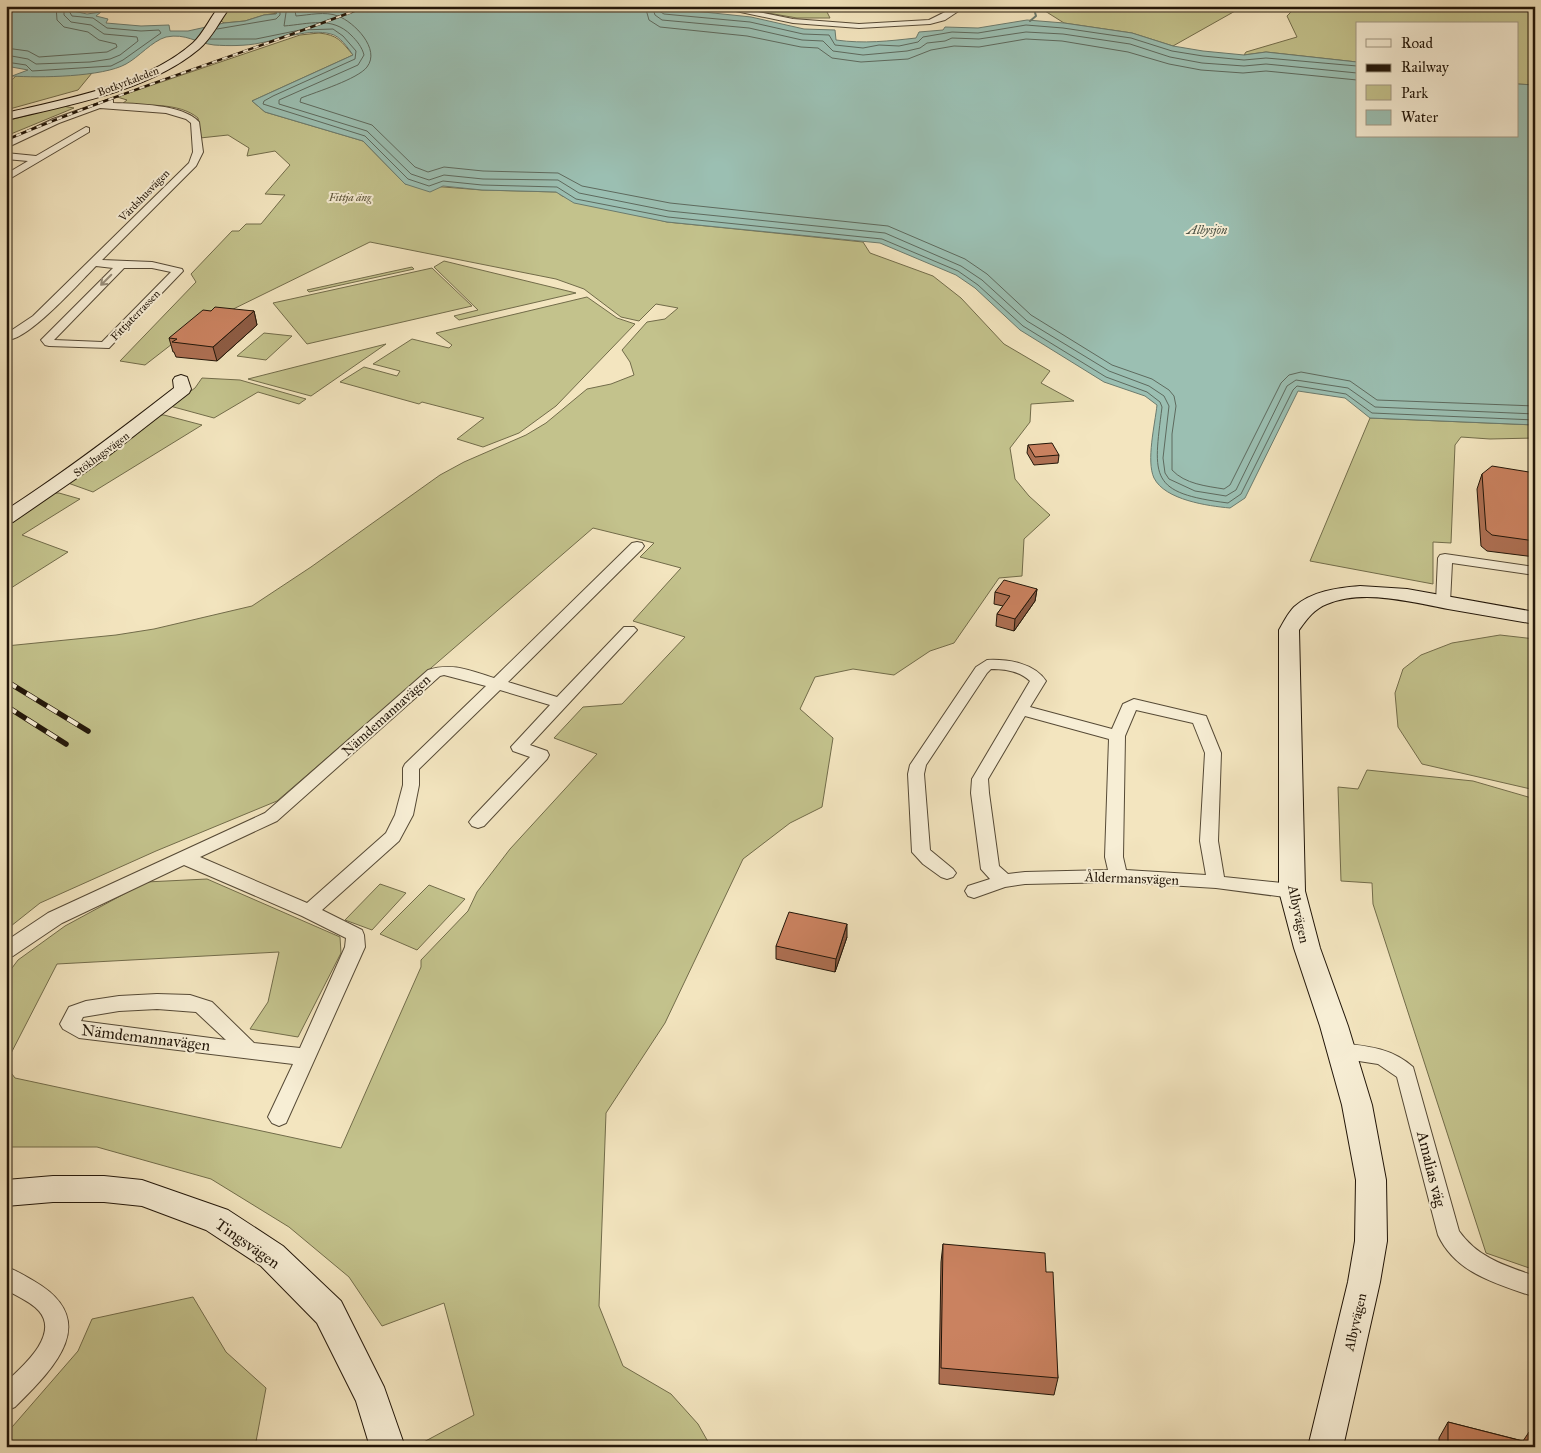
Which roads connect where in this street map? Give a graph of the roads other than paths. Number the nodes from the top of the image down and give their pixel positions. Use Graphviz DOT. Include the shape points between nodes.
graph roads {
  1 [pos="216,6"];
  2 [pos="226,6"];
  3 [pos="715,6"];
  4 [pos="963,6"];
  5 [pos="209,23"];
  6 [pos="191,46"];
  7 [pos="113,101"];
  8 [pos="101,106"];
  9 [pos="6,113"];
  10 [pos="6,117"];
  11 [pos="86,130"];
  12 [pos="6,145"];
  13 [pos="6,156"];
  14 [pos="37,159"];
  15 [pos="6,178"];
  16 [pos="94,263"];
  17 [pos="121,265"];
  18 [pos="9,337"];
  19 [pos="181,380"];
  20 [pos="6,518"];
  21 [pos="637,546"];
  22 [pos="1535,572"];
  23 [pos="1443,602"];
  24 [pos="1535,618"];
  25 [pos="629,630"];
  26 [pos="496,684"];
  27 [pos="561,703"];
  28 [pos="1022,710"];
  29 [pos="1117,736"];
  30 [pos="478,822"];
  31 [pos="185,858"];
  32 [pos="947,873"];
  33 [pos="1118,876"];
  34 [pos="1004,881"];
  35 [pos="133,882"];
  36 [pos="1216,882"];
  37 [pos="1292,890"];
  38 [pos="974,891"];
  39 [pos="309,911"];
  40 [pos="6,942"];
  41 [pos="6,951"];
  42 [pos="248,1050"];
  43 [pos="1340,1051"];
  44 [pos="305,1057"];
  45 [pos="278,1117"];
  46 [pos="6,1193"];
  47 [pos="6,1278"];
  48 [pos="1535,1286"];
  49 [pos="6,1399"];
  50 [pos="388,1447"];
  51 [pos="1325,1447"];
  1 -- 5 [label="street, Botkyrkaleden"];
  2 -- 5 [label="street, Botkyrkaleden"];
  3 -- 4 [label="street" via="792,21 859,26 930,22"];
  5 -- 6 [label="street, Botkyrkaleden"];
  6 -- 9 [label="street, Botkyrkaleden" via="121,81"];
  6 -- 10 [label="street, Botkyrkaleden" via="162,68 114,88"];
  7 -- 8 [label="street, Värdshusvägen"];
  8 -- 12 [label="street, Värdshusvägen" via="56,121"];
  8 -- 16 [label="street, Värdshusvägen" via="185,113 195,122 198,152 192,164"];
  11 -- 14 [label="street"];
  13 -- 14 [label="street"];
  14 -- 15 [label="street"];
  16 -- 17 [label="street, Fittjaterrassen"];
  16 -- 18 [label="street, Värdshusvägen" via="37,318"];
  17 -- 17 [label="street, Fittjaterrassen, one-way" via="47,340 49,343 105,346 178,271 152,265"];
  19 -- 20 [label="street, Stökhagsvägen" via="184,389 126,435"];
  21 -- 26 [label="street"];
  22 -- 23 [label="street" via="1445,558"];
  23 -- 24 [label="street, Albyvägen"];
  23 -- 37 [label="street, Albyvägen" via="1387,593 1331,595 1305,607 1292,621 1288,630 1288,688"];
  25 -- 27 [label="street"];
  26 -- 27 [label="street, Nämdemannavägen"];
  26 -- 31 [label="street, Nämdemannavägen" via="454,670 434,673 271,818"];
  26 -- 39 [label="street" via="411,768 411,785 404,815 393,837"];
  27 -- 30 [label="street" via="519,747 541,755"];
  28 -- 29 [label="street"];
  28 -- 32 [label="street" via="1037,678 1002,664 987,665 954,708 918,765 921,852"];
  28 -- 34 [label="street" via="980,779 990,869"];
  29 -- 33 [label="street" via="1114,857"];
  29 -- 36 [label="street" via="1129,708 1134,704 1200,720 1213,753 1209,841"];
  31 -- 35 [label="street, Nämdemannavägen"];
  31 -- 39 [label="street"];
  33 -- 34 [label="street, Åldermansvägen"];
  33 -- 36 [label="street, Åldermansvägen"];
  34 -- 38 [label="street, Åldermansvägen"];
  35 -- 40 [label="street, Nämdemannavägen" via="48,915"];
  35 -- 41 [label="street, Nämdemannavägen" via="55,918"];
  36 -- 37 [label="street, Åldermansvägen"];
  37 -- 43 [label="street, Albyvägen"];
  39 -- 44 [label="street" via="354,935 355,946"];
  42 -- 42 [label="street, Nämdemannavägen" via="79,1030 70,1024 76,1012 94,1006 152,1001 203,1005"];
  42 -- 44 [label="street, Nämdemannavägen"];
  43 -- 48 [label="street, Amalias väg" via="1385,1056 1406,1073 1449,1234 1457,1249 1478,1265"];
  43 -- 51 [label="street, Albyvägen" via="1357,1105 1366,1150 1371,1241"];
  44 -- 45 [label="street"];
  46 -- 50 [label="street, Tingsvägen" via="104,1188 142,1193 217,1220 272,1256 328,1312 372,1399"];
  47 -- 49 [label="street" via="48,1304 56,1318 57,1334 52,1349"];
}
